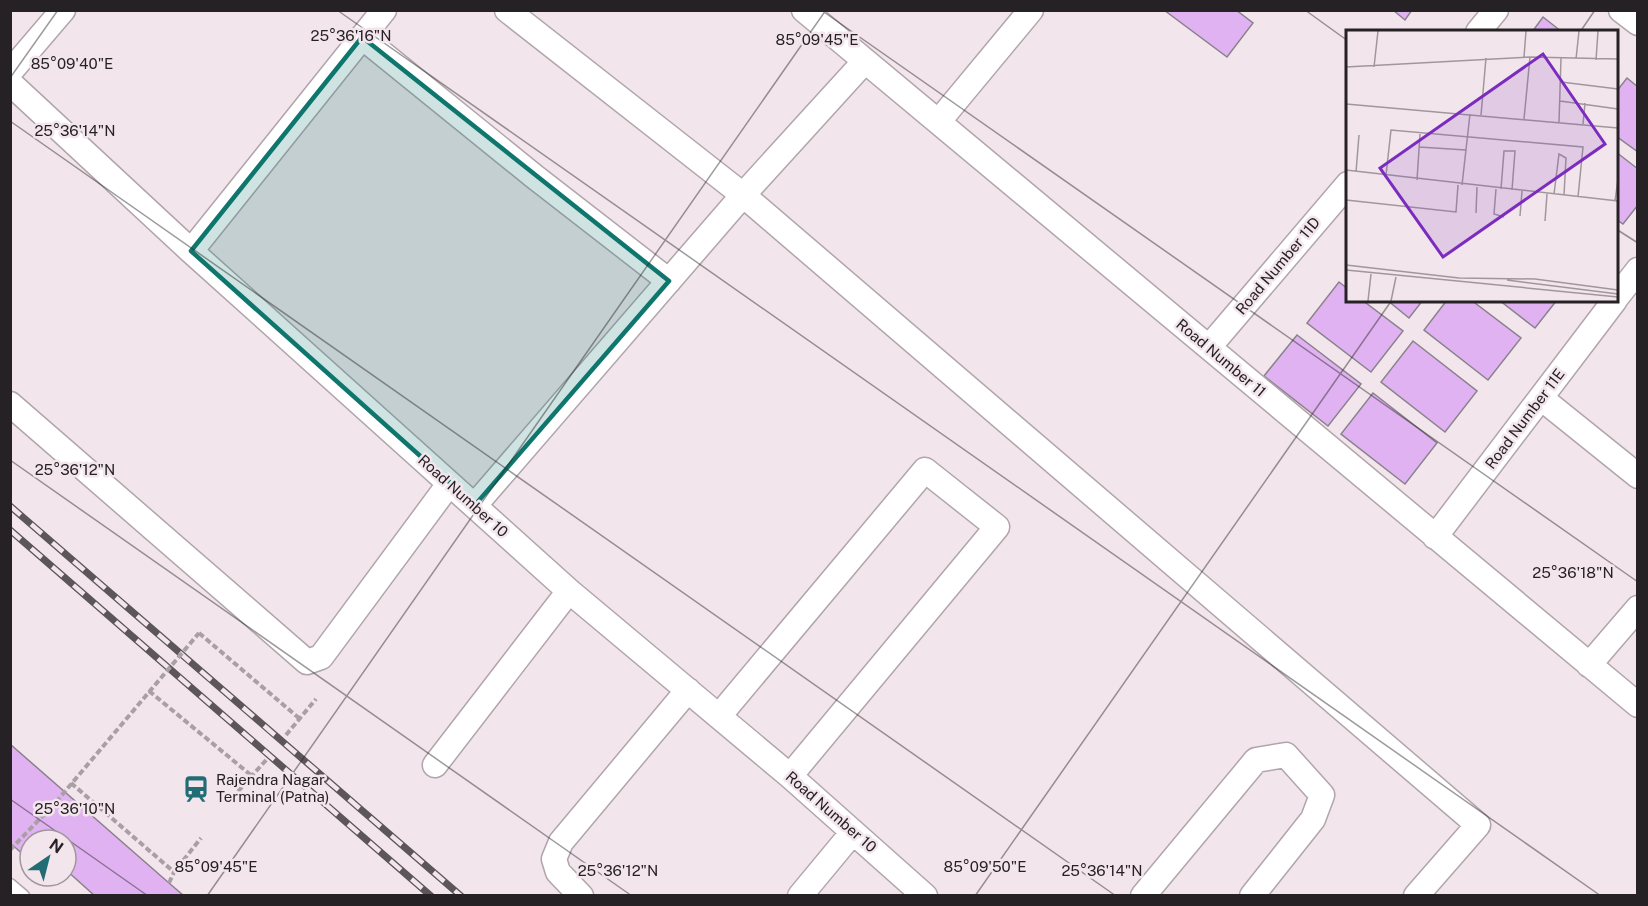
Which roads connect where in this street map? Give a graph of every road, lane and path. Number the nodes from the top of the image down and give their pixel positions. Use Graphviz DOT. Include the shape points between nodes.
graph roads {
  1 [pos="63,10"];
  2 [pos="384,10"];
  3 [pos="507,10"];
  4 [pos="804,10"];
  5 [pos="1030,10"];
  6 [pos="1496,10"];
  7 [pos="1621,10"];
  8 [pos="1638,23"];
  9 [pos="1480,30"];
  10 [pos="362,37"];
  11 [pos="865,61"];
  12 [pos="10,72"];
  13 [pos="10,83"];
  14 [pos="939,122"];
  15 [pos="1346,186"];
  16 [pos="743,195"];
  17 [pos="191,251"];
  18 [pos="1637,274"];
  19 [pos="669,281"];
  20 [pos="1618,297"];
  21 [pos="1614,302"];
  22 [pos="1209,347"];
  23 [pos="1541,398"];
  24 [pos="10,404"];
  25 [pos="1638,476"];
  26 [pos="449,484"];
  27 [pos="475,505"];
  28 [pos="1435,537"];
  29 [pos="569,591"];
  30 [pos="1638,608"];
  31 [pos="1589,665"];
  32 [pos="688,690"];
  33 [pos="149,691"];
  34 [pos="316,699"];
  35 [pos="1638,705"];
  36 [pos="719,716"];
  37 [pos="300,719"];
  38 [pos="286,735"];
  39 [pos="267,759"];
  40 [pos="435,765"];
  41 [pos="252,776"];
  42 [pos="790,776"];
  43 [pos="71,783"];
  44 [pos="232,798"];
  45 [pos="853,832"];
  46 [pos="201,838"];
  47 [pos="10,850"];
  48 [pos="174,872"];
  49 [pos="169,883"];
  50 [pos="10,885"];
  51 [pos="23,896"];
  52 [pos="581,896"];
  53 [pos="800,896"];
  54 [pos="925,896"];
  55 [pos="1143,896"];
  56 [pos="1252,896"];
  57 [pos="1416,896"];
  1 -- 12 [label="street"];
  2 -- 10 [label="street"];
  3 -- 16 [label="street"];
  4 -- 11 [label="street, Road Number 11"];
  5 -- 14 [label="street"];
  6 -- 9 [label="street"];
  7 -- 8 [label="street"];
  10 -- 17 [label="street"];
  10 -- 19 [label="street"];
  11 -- 14 [label="street, Road Number 11"];
  11 -- 16 [label="street"];
  13 -- 17 [label="street, Road Number 10"];
  14 -- 22 [label="street, Road Number 11"];
  15 -- 22 [label="street, Road Number 11D"];
  16 -- 19 [label="street"];
  16 -- 57 [label="street" via="1478,825"];
  17 -- 26 [label="street, Road Number 10"];
  18 -- 20 [label="street, Road Number 11E"];
  19 -- 27 [label="street"];
  21 -- 23 [label="street, Road Number 11E"];
  22 -- 28 [label="street, Road Number 11"];
  23 -- 25 [label="street"];
  23 -- 28 [label="street, Road Number 11E"];
  24 -- 26 [label="street" via="307,662 321,657"];
  26 -- 27 [label="street, Road Number 10"];
  27 -- 29 [label="street, Road Number 10"];
  28 -- 31 [label="street, Road Number 11"];
  29 -- 32 [label="street, Road Number 10"];
  29 -- 40 [label="street"];
  30 -- 31 [label="street"];
  31 -- 35 [label="street, Road Number 11"];
  32 -- 36 [label="street, Road Number 10"];
  32 -- 52 [label="street" via="561,842 554,859 558,872"];
  33 -- 37 [label="path, bridge" via="199,633"];
  33 -- 41 [label="path"];
  33 -- 43 [label="path, bridge"];
  34 -- 37 [label="path"];
  36 -- 42 [label="street, Road Number 10"];
  36 -- 42 [label="street" via="925,470 997,527"];
  37 -- 38 [label="path"];
  39 -- 41 [label="path"];
  41 -- 44 [label="path"];
  42 -- 45 [label="street, Road Number 10"];
  43 -- 47 [label="path, bridge"];
  43 -- 48 [label="path"];
  45 -- 53 [label="street"];
  45 -- 54 [label="street, Road Number 10"];
  46 -- 48 [label="path"];
  48 -- 49 [label="path"];
  50 -- 51 [label="lane"];
  55 -- 56 [label="street" via="1256,760 1286,755 1322,795 1313,819"];
}
